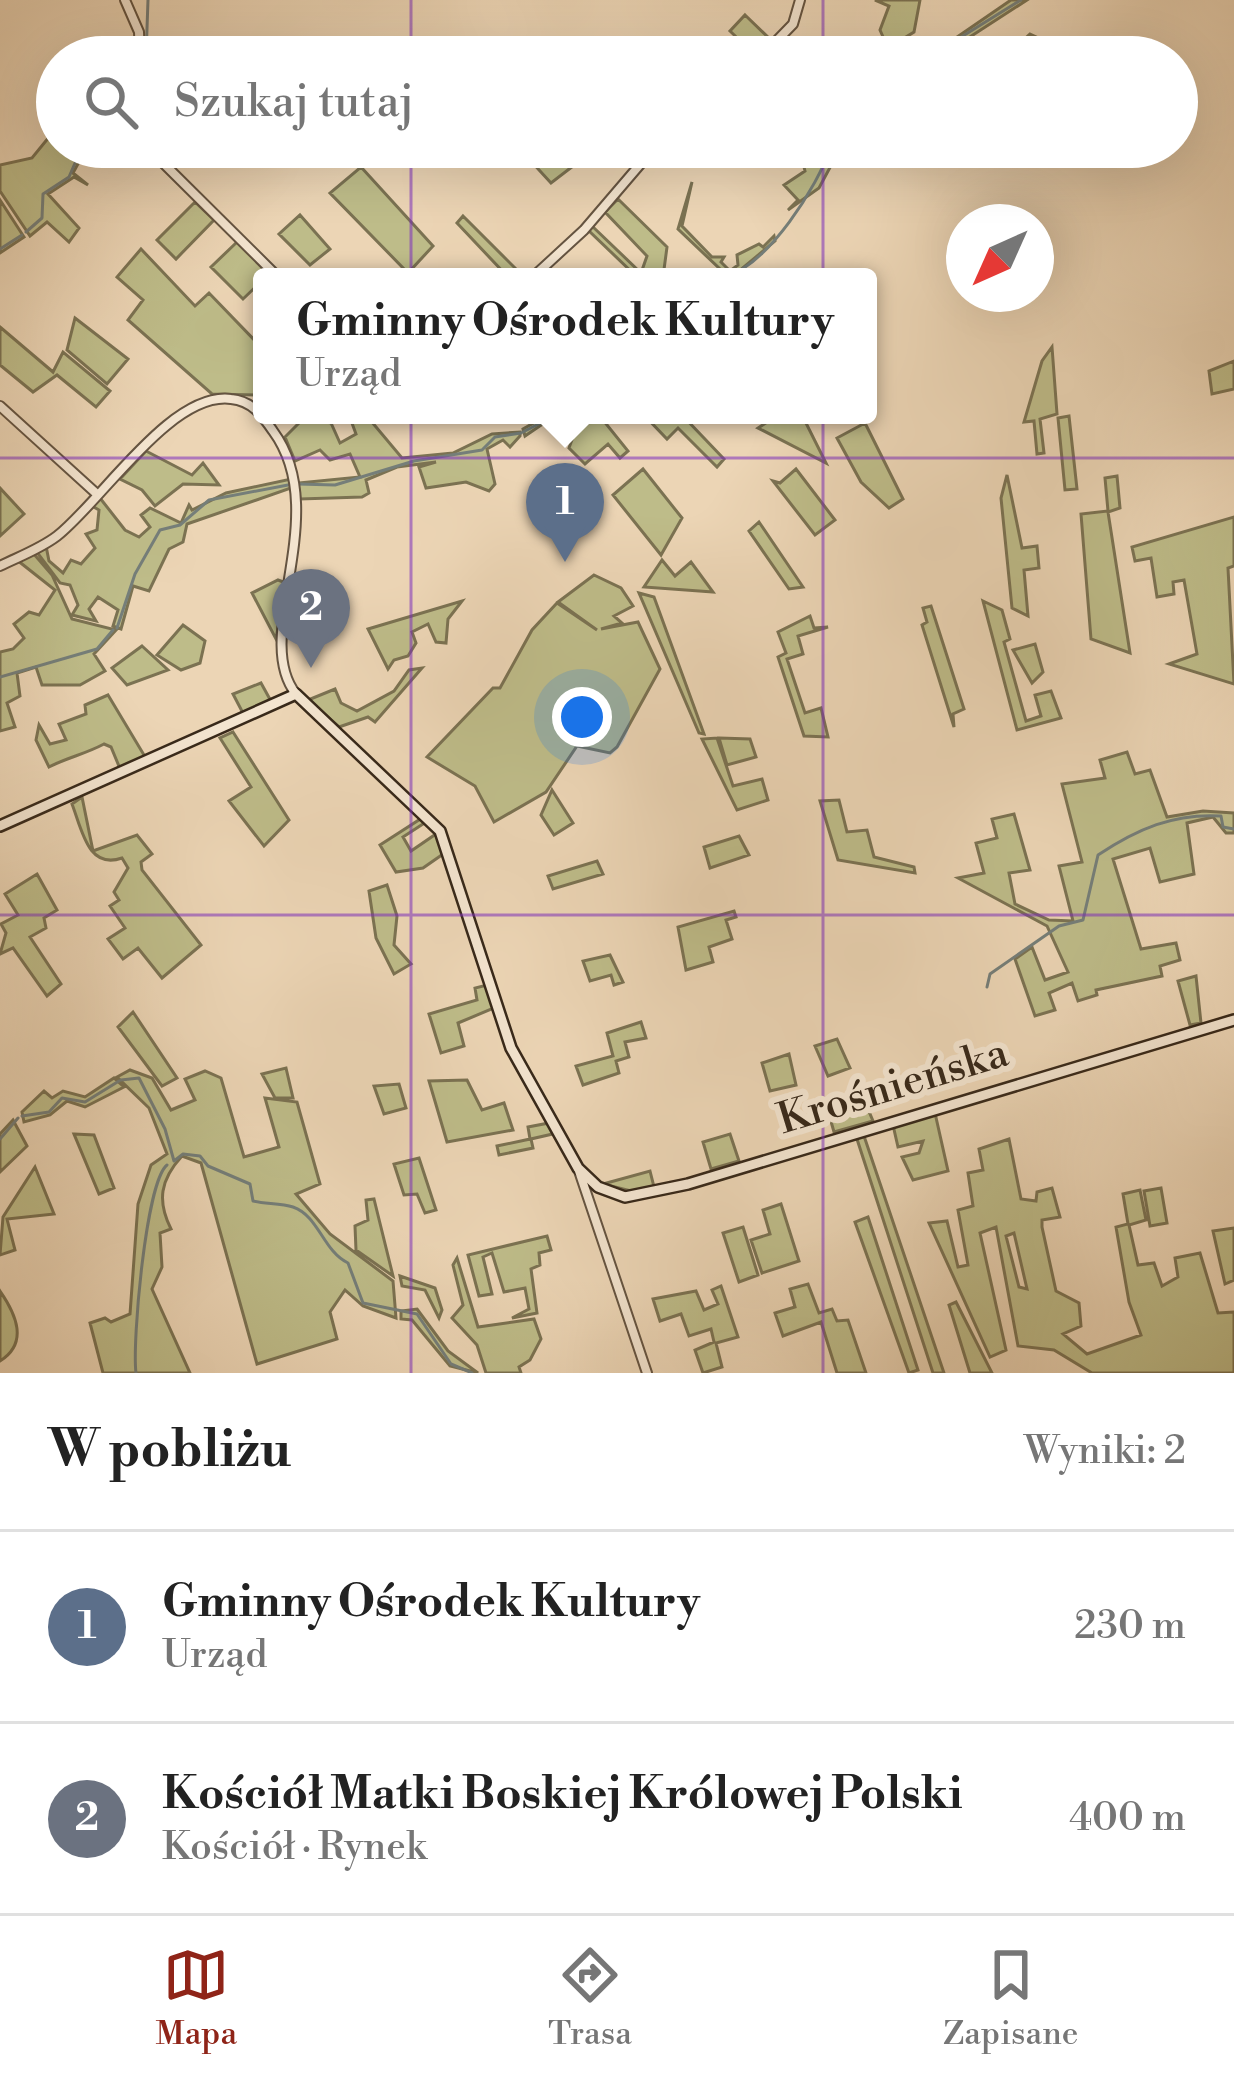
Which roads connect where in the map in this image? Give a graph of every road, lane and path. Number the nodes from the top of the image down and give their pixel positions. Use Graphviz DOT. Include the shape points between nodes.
graph roads {
  1 [pos="124,0"];
  2 [pos="800,0"];
  3 [pos="139,36"];
  4 [pos="783,36"];
  5 [pos="168,168"];
  6 [pos="638,168"];
  7 [pos="269,268"];
  8 [pos="543,268"];
  9 [pos="253,404"];
  10 [pos="0,406"];
  11 [pos="271,424"];
  12 [pos="98,495"];
  13 [pos="0,566"];
  14 [pos="296,694"];
  15 [pos="0,826"];
  16 [pos="1234,1021"];
  17 [pos="578,1168"];
  18 [pos="647,1373"];
  1 -- 3 [label="street"];
  2 -- 4 [label="street"];
  5 -- 7 [label="street"];
  6 -- 8 [label="street"];
  9 -- 12 [label="street" via="224,398 191,409"];
  10 -- 12 [label="street"];
  11 -- 14 [label="street" via="294,485 298,541 281,651"];
  12 -- 13 [label="street" via="56,537"];
  14 -- 15 [label="main road"];
  14 -- 17 [label="main road" via="440,830 512,1048"];
  16 -- 17 [label="main road, Krośnieńska" via="646,1196 609,1192"];
  17 -- 18 [label="street"];
}
